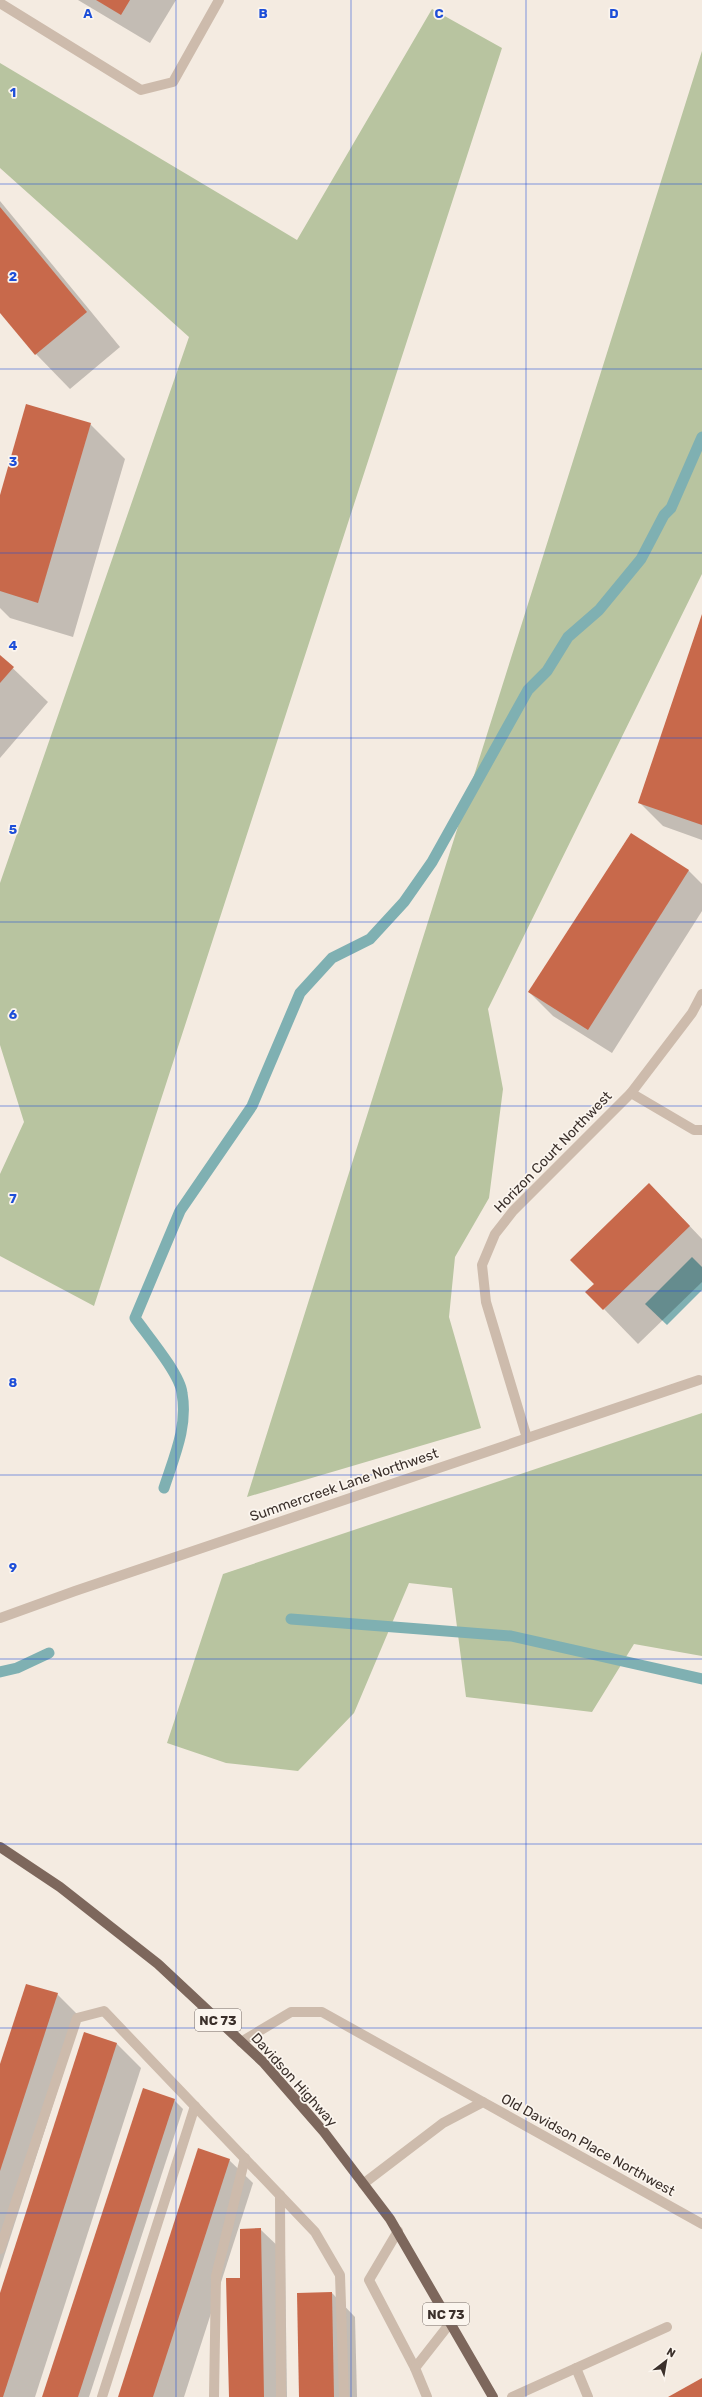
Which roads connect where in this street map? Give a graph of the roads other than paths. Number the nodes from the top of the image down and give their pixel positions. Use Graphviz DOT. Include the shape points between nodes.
graph roads {
  1 [pos="219,0"];
  2 [pos="0,3"];
  3 [pos="702,994"];
  4 [pos="631,1093"];
  5 [pos="702,1130"];
  6 [pos="699,1380"];
  7 [pos="527,1438"];
  8 [pos="0,1618"];
  9 [pos="0,1847"];
  10 [pos="241,2042"];
  11 [pos="483,2102"];
  12 [pos="195,2106"];
  13 [pos="245,2158"];
  14 [pos="363,2184"];
  15 [pos="280,2194"];
  16 [pos="702,2224"];
  17 [pos="398,2231"];
  18 [pos="0,2249"];
  19 [pos="451,2322"];
  20 [pos="667,2327"];
  21 [pos="415,2368"];
  22 [pos="576,2368"];
  23 [pos="102,2397"];
  24 [pos="214,2397"];
  25 [pos="282,2397"];
  26 [pos="344,2397"];
  27 [pos="427,2397"];
  28 [pos="493,2397"];
  29 [pos="512,2397"];
  30 [pos="588,2397"];
  1 -- 2 [label="street" via="173,82 141,90"];
  3 -- 4 [label="street, Horizon Court Northwest" via="692,1013"];
  4 -- 5 [label="street, Horizon Court Northwest" via="694,1130"];
  4 -- 7 [label="street, Horizon Court Northwest" via="513,1211 495,1234 482,1265 486,1302"];
  6 -- 7 [label="street, Summercreek Lane Northwest"];
  7 -- 8 [label="street, Summercreek Lane Northwest"];
  9 -- 10 [label="main road, Davidson Highway / NC 73" via="60,1887 158,1964"];
  10 -- 11 [label="street" via="291,2012 322,2012"];
  10 -- 14 [label="main road, Davidson Highway / NC 73" via="263,2062 324,2132"];
  11 -- 14 [label="street, Old Davidson Place Northwest" via="443,2123"];
  11 -- 16 [label="street, Old Davidson Place Northwest"];
  12 -- 13 [label="street"];
  12 -- 18 [label="street" via="104,2011 77,2018"];
  12 -- 23 [label="street"];
  13 -- 15 [label="street"];
  13 -- 24 [label="street" via="216,2276"];
  14 -- 17 [label="main road, Davidson Highway / NC 73"];
  15 -- 25 [label="street"];
  15 -- 26 [label="street" via="315,2232 340,2274"];
  17 -- 19 [label="main road, Davidson Highway / NC 73"];
  17 -- 21 [label="street" via="369,2280"];
  19 -- 21 [label="street"];
  19 -- 28 [label="main road, Davidson Highway / NC 73"];
  20 -- 22 [label="street"];
  21 -- 27 [label="street"];
  22 -- 29 [label="street"];
  22 -- 30 [label="street"];
}
